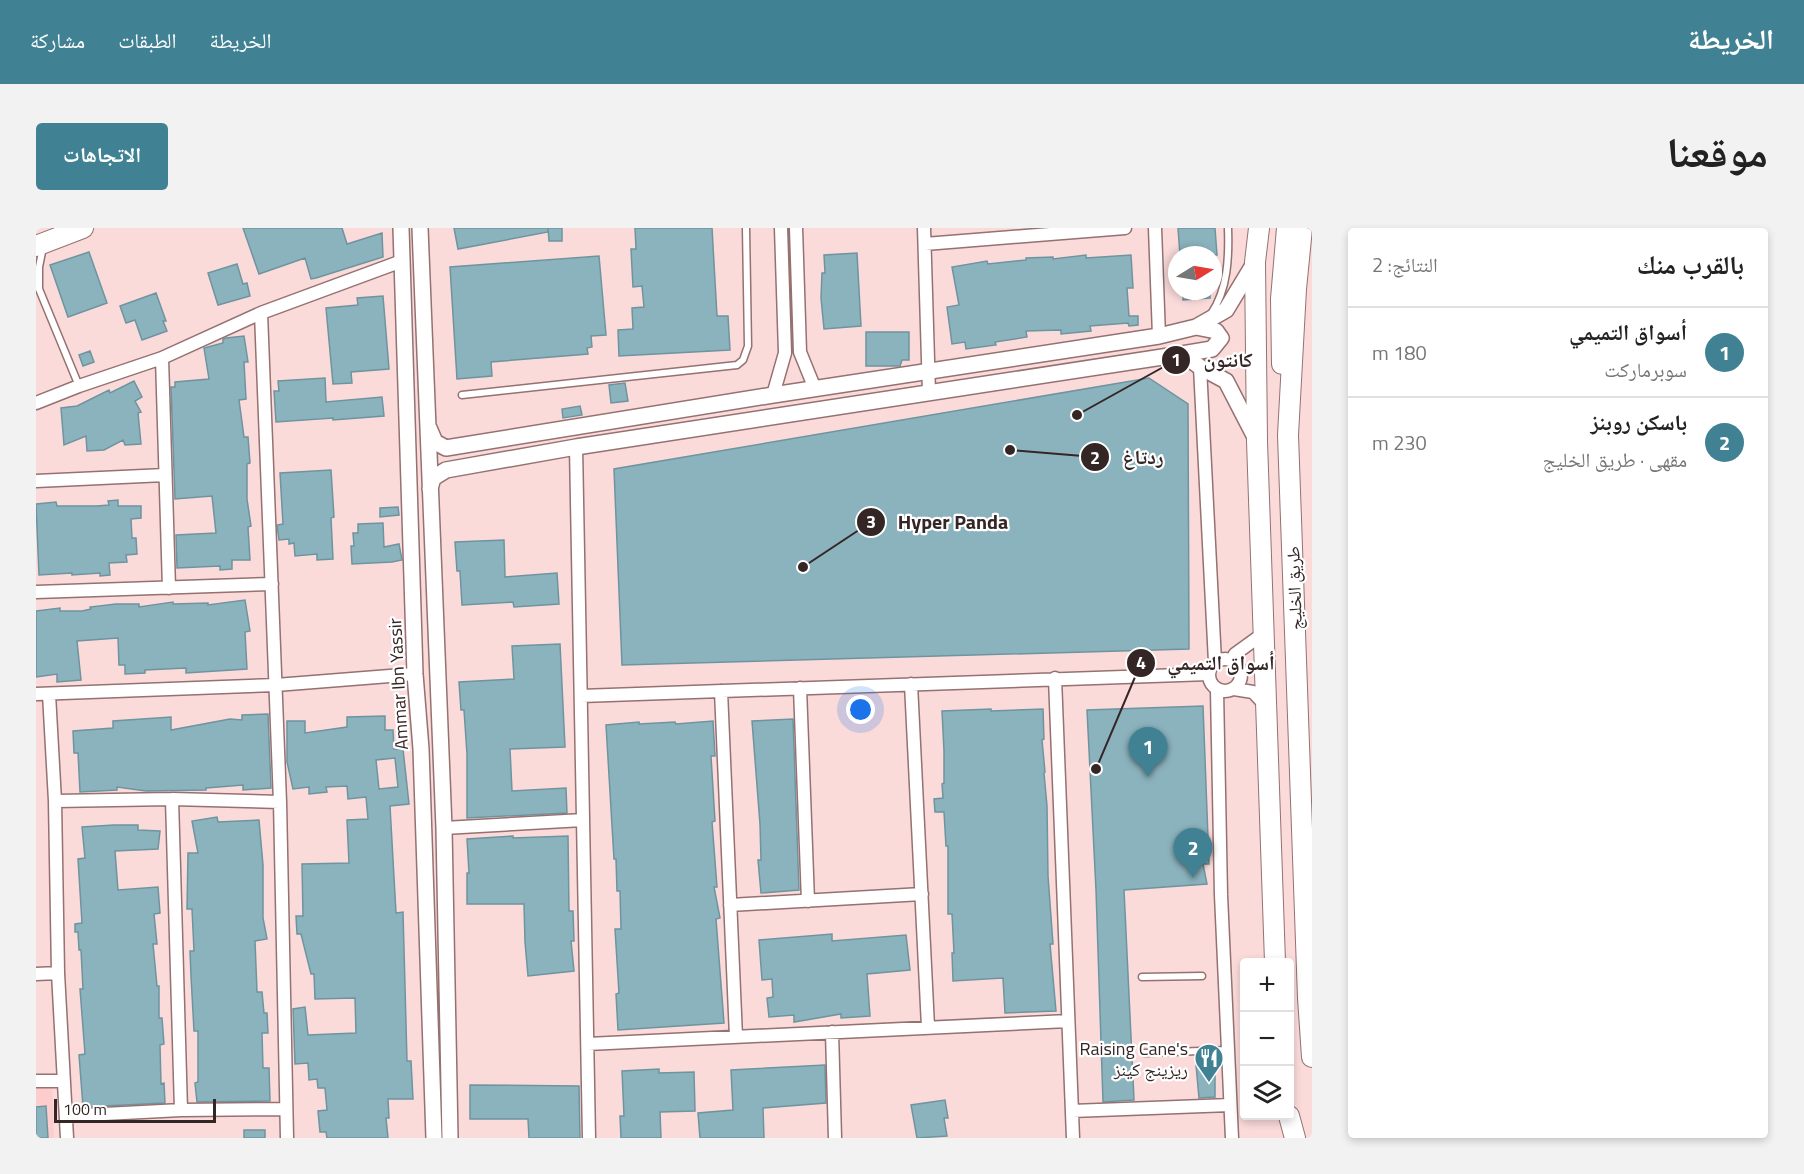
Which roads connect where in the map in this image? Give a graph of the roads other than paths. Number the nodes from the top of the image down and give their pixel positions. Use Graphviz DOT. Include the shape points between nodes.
graph roads {
  1 [pos="83,228"];
  2 [pos="401,228"];
  3 [pos="420,228"];
  4 [pos="746,228"];
  5 [pos="781,228"];
  6 [pos="796,228"];
  7 [pos="924,228"];
  8 [pos="1125,228"];
  9 [pos="1155,228"];
  10 [pos="1228,228"];
  11 [pos="1259,228"];
  12 [pos="1287,228"];
  13 [pos="1302,228"];
  14 [pos="40,237"];
  15 [pos="925,244"];
  16 [pos="402,261"];
  17 [pos="1255,262"];
  18 [pos="37,287"];
  19 [pos="261,313"];
  20 [pos="1201,324"];
  21 [pos="1159,336"];
  22 [pos="1182,354"];
  23 [pos="162,358"];
  24 [pos="426,367"];
  25 [pos="1200,368"];
  26 [pos="928,372"];
  27 [pos="79,386"];
  28 [pos="815,389"];
  29 [pos="929,393"];
  30 [pos="462,395"];
  31 [pos="773,395"];
  32 [pos="36,403"];
  33 [pos="428,426"];
  34 [pos="1288,435"];
  35 [pos="1257,441"];
  36 [pos="576,447"];
  37 [pos="165,475"];
  38 [pos="36,481"];
  39 [pos="430,489"];
  40 [pos="272,584"];
  41 [pos="169,588"];
  42 [pos="36,592"];
  43 [pos="1264,633"];
  44 [pos="1232,660"];
  45 [pos="1215,662"];
  46 [pos="415,674"];
  47 [pos="1209,674"];
  48 [pos="1055,678"];
  49 [pos="911,684"];
  50 [pos="276,685"];
  51 [pos="800,688"];
  52 [pos="1234,689"];
  53 [pos="1217,690"];
  54 [pos="721,691"];
  55 [pos="42,694"];
  56 [pos="581,696"];
  57 [pos="1265,705"];
  58 [pos="1306,762"];
  59 [pos="172,799"];
  60 [pos="55,801"];
  61 [pos="280,801"];
  62 [pos="583,820"];
  63 [pos="444,828"];
  64 [pos="1308,855"];
  65 [pos="922,894"];
  66 [pos="808,901"];
  67 [pos="730,905"];
  68 [pos="1275,958"];
  69 [pos="58,973"];
  70 [pos="36,974"];
  71 [pos="1202,976"];
  72 [pos="1142,977"];
  73 [pos="1068,1021"];
  74 [pos="928,1028"];
  75 [pos="832,1032"];
  76 [pos="736,1037"];
  77 [pos="588,1044"];
  78 [pos="1228,1050"];
  79 [pos="1144,1053"];
  80 [pos="1312,1057"];
  81 [pos="63,1081"];
  82 [pos="36,1082"];
  83 [pos="1230,1105"];
  84 [pos="286,1109"];
  85 [pos="181,1110"];
  86 [pos="1072,1111"];
  87 [pos="66,1116"];
  88 [pos="1290,1120"];
  89 [pos="67,1138"];
  90 [pos="287,1138"];
  91 [pos="434,1138"];
  92 [pos="450,1138"];
  93 [pos="589,1138"];
  94 [pos="835,1138"];
  95 [pos="1073,1138"];
  96 [pos="1232,1138"];
  97 [pos="1294,1138"];
  1 -- 14 [label="main road"];
  2 -- 16 [label="street, Ammar Ibn Yassir"];
  3 -- 24 [label="street"];
  4 -- 30 [label="lane" via="748,346 743,360 736,365"];
  5 -- 31 [label="street" via="785,353"];
  6 -- 28 [label="street" via="800,352"];
  7 -- 15 [label="street"];
  8 -- 15 [label="street"];
  9 -- 21 [label="street"];
  10 -- 20 [label="lane" via="1224,287 1219,302"];
  11 -- 17 [label="main road, طريق الخليج"];
  12 -- 34 [label="main road" via="1280,337"];
  13 -- 34 [label="main road, طريق الخليج"];
  14 -- 18 [label="lane"];
  15 -- 26 [label="street"];
  16 -- 19 [label="street"];
  16 -- 24 [label="street" via="414,268 416,325"];
  16 -- 46 [label="street, Ammar Ibn Yassir"];
  17 -- 20 [label="street" via="1226,310"];
  17 -- 35 [label="main road, طريق الخليج"];
  18 -- 27 [label="lane"];
  19 -- 23 [label="street"];
  19 -- 40 [label="street"];
  20 -- 21 [label="street"];
  20 -- 22 [label="street" via="1221,338 1212,348"];
  21 -- 26 [label="street"];
  22 -- 25 [label="street"];
  22 -- 29 [label="street"];
  23 -- 27 [label="street"];
  23 -- 37 [label="street"];
  24 -- 33 [label="street"];
  25 -- 35 [label="street" via="1226,381"];
  25 -- 45 [label="street"];
  26 -- 28 [label="street"];
  26 -- 29 [label="street"];
  27 -- 32 [label="street"];
  28 -- 31 [label="street"];
  29 -- 36 [label="street"];
  31 -- 33 [label="street" via="446,448 435,442"];
  33 -- 39 [label="street"];
  34 -- 58 [label="main road, طريق الخليج"];
  35 -- 43 [label="main road, طريق الخليج"];
  36 -- 39 [label="street" via="446,470 433,478"];
  36 -- 56 [label="street"];
  37 -- 38 [label="street"];
  37 -- 41 [label="street"];
  39 -- 63 [label="street"];
  40 -- 41 [label="street"];
  40 -- 50 [label="street"];
  41 -- 42 [label="street"];
  43 -- 44 [label="street"];
  43 -- 57 [label="main road, طريق الخليج"];
  44 -- 45 [label="street"];
  44 -- 52 [label="street" via="1241,672"];
  45 -- 47 [label="street"];
  46 -- 50 [label="street"];
  46 -- 91 [label="street, Ammar Ibn Yassir"];
  47 -- 48 [label="street"];
  47 -- 53 [label="street" via="1210,683"];
  48 -- 49 [label="street"];
  48 -- 73 [label="street"];
  49 -- 51 [label="street"];
  49 -- 65 [label="street"];
  50 -- 55 [label="street"];
  50 -- 61 [label="street"];
  51 -- 54 [label="street"];
  51 -- 66 [label="street"];
  52 -- 53 [label="street"];
  52 -- 57 [label="street" via="1253,692"];
  53 -- 78 [label="street"];
  54 -- 56 [label="street"];
  54 -- 67 [label="street"];
  55 -- 60 [label="street"];
  56 -- 62 [label="street"];
  57 -- 68 [label="main road, طريق الخليج"];
  58 -- 64 [label="main road, طريق الخليج"];
  59 -- 60 [label="street"];
  59 -- 61 [label="street"];
  59 -- 85 [label="street"];
  60 -- 69 [label="street"];
  61 -- 84 [label="street"];
  62 -- 63 [label="street"];
  62 -- 77 [label="street"];
  63 -- 92 [label="street"];
  64 -- 80 [label="main road, طريق الخليج"];
  65 -- 66 [label="street"];
  65 -- 74 [label="street"];
  66 -- 67 [label="street"];
  67 -- 76 [label="street"];
  69 -- 70 [label="street"];
  69 -- 81 [label="street"];
  71 -- 72 [label="lane"];
  73 -- 74 [label="street"];
  73 -- 86 [label="street"];
  74 -- 75 [label="street"];
  75 -- 76 [label="street"];
  75 -- 94 [label="street"];
  76 -- 77 [label="street"];
  77 -- 93 [label="street"];
  78 -- 79 [label="lane"];
  78 -- 83 [label="street"];
  81 -- 82 [label="street"];
  81 -- 87 [label="street"];
  83 -- 86 [label="street"];
  83 -- 96 [label="street"];
  84 -- 85 [label="street"];
  84 -- 90 [label="street"];
  85 -- 87 [label="street"];
  86 -- 95 [label="street"];
  87 -- 89 [label="street"];
  88 -- 97 [label="main road"];
}
